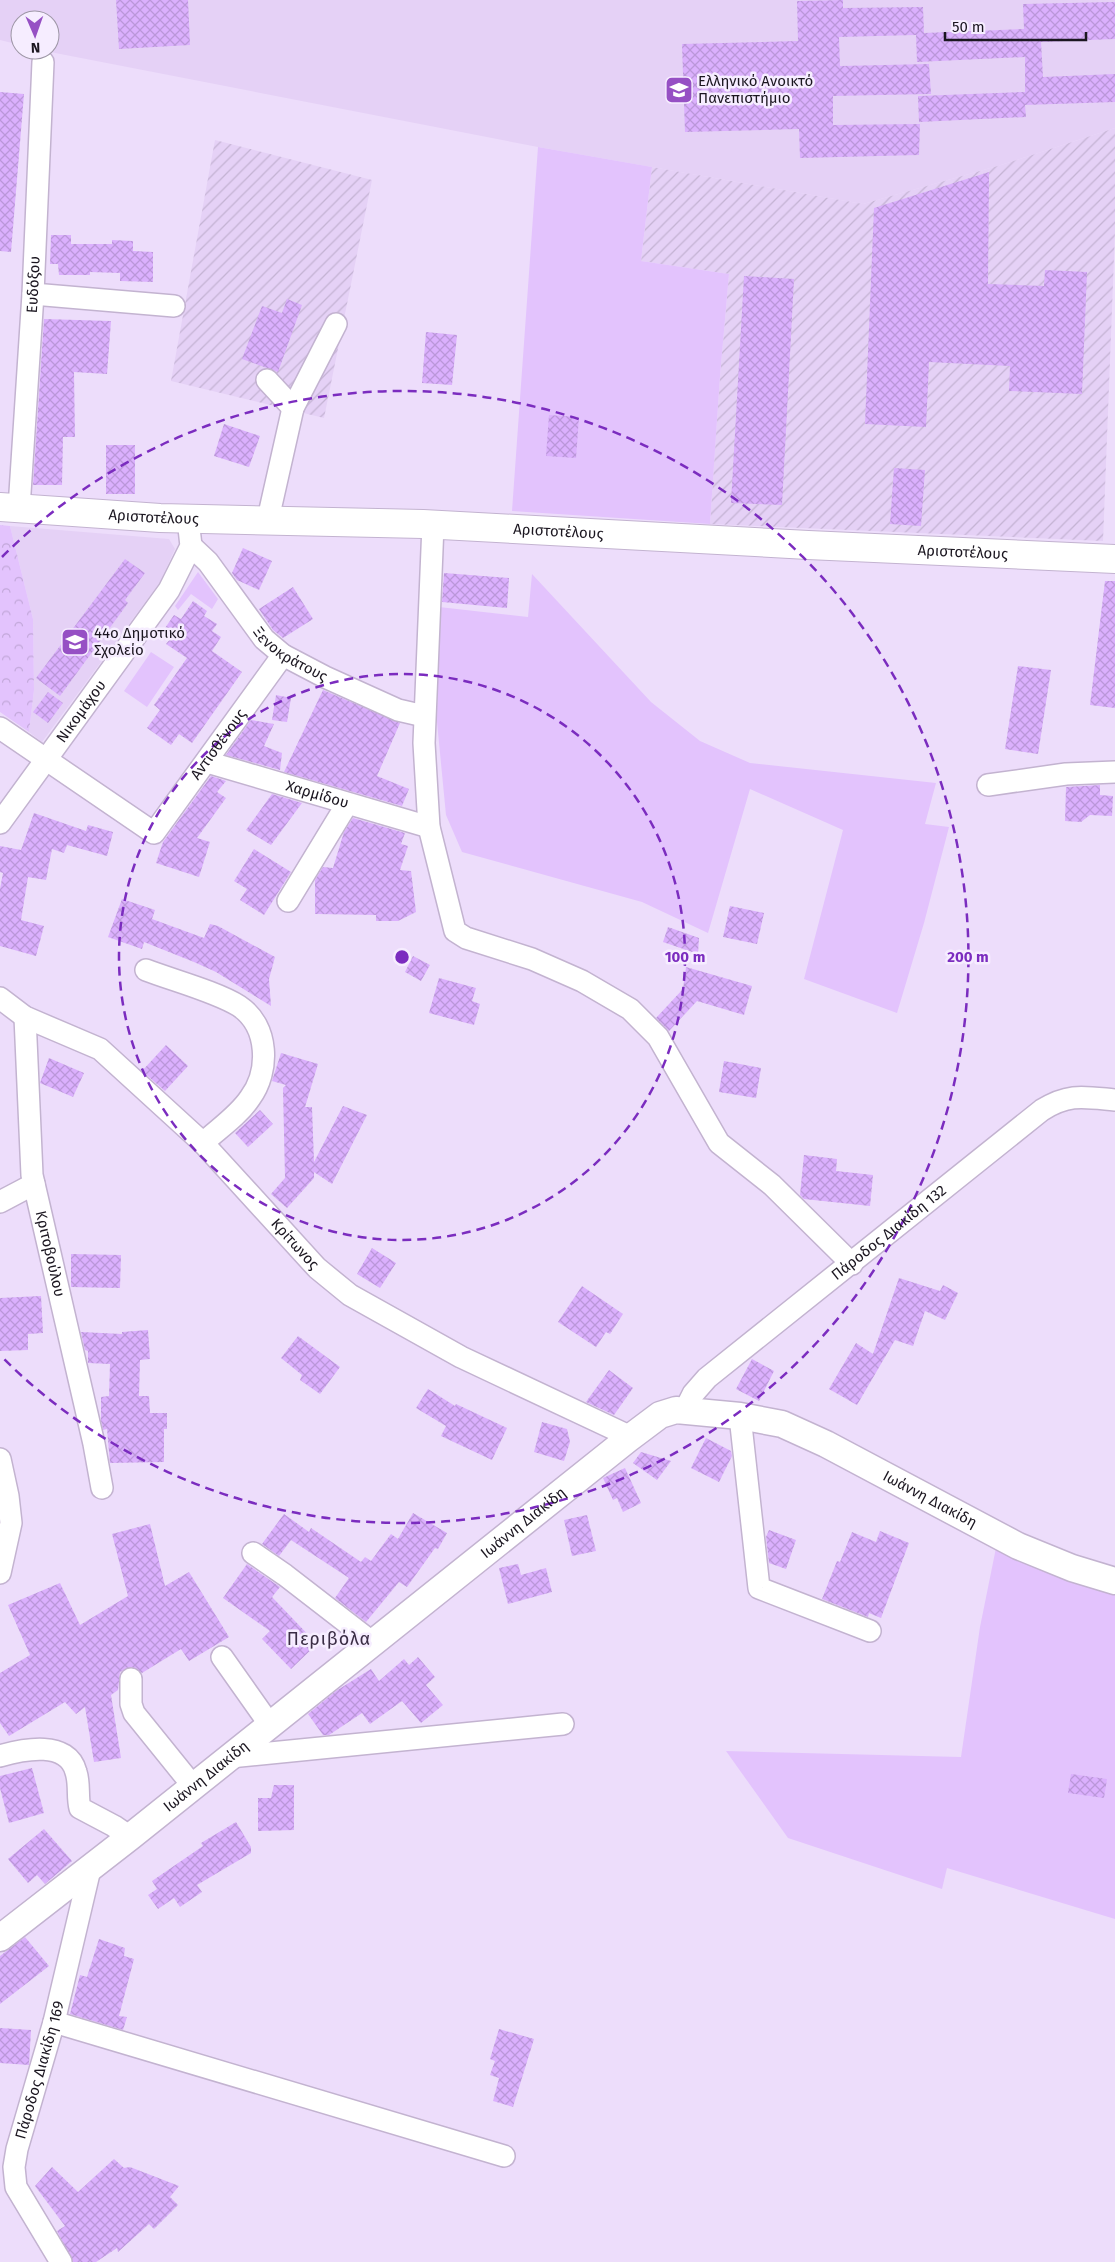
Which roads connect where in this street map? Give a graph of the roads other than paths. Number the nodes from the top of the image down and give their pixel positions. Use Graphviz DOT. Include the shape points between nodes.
graph roads {
  1 [pos="43,62"];
  2 [pos="33,294"];
  3 [pos="174,306"];
  4 [pos="336,324"];
  5 [pos="266,380"];
  6 [pos="292,408"];
  7 [pos="9,508"];
  8 [pos="188,518"];
  9 [pos="268,519"];
  10 [pos="432,525"];
  11 [pos="191,546"];
  12 [pos="1115,559"];
  13 [pos="283,655"];
  14 [pos="424,716"];
  15 [pos="0,728"];
  16 [pos="47,760"];
  17 [pos="207,762"];
  18 [pos="1115,772"];
  19 [pos="988,785"];
  20 [pos="346,804"];
  21 [pos="0,822"];
  22 [pos="429,827"];
  23 [pos="288,901"];
  24 [pos="146,970"];
  25 [pos="0,998"];
  26 [pos="25,1017"];
  27 [pos="1115,1100"];
  28 [pos="203,1143"];
  29 [pos="34,1184"];
  30 [pos="0,1202"];
  31 [pos="852,1264"];
  32 [pos="685,1410"];
  33 [pos="740,1416"];
  34 [pos="630,1437"];
  35 [pos="0,1460"];
  36 [pos="102,1488"];
  37 [pos="253,1554"];
  38 [pos="0,1573"];
  39 [pos="1115,1581"];
  40 [pos="870,1631"];
  41 [pos="373,1643"];
  42 [pos="222,1657"];
  43 [pos="131,1679"];
  44 [pos="563,1724"];
  45 [pos="270,1725"];
  46 [pos="0,1756"];
  47 [pos="230,1757"];
  48 [pos="193,1786"];
  49 [pos="130,1838"];
  50 [pos="90,1869"];
  51 [pos="0,1938"];
  52 [pos="54,2022"];
  53 [pos="504,2156"];
  54 [pos="61,2262"];
  1 -- 2 [label="street, Ευδόξου"];
  2 -- 3 [label="street"];
  2 -- 7 [label="street, Ευδόξου"];
  4 -- 6 [label="street"];
  5 -- 6 [label="street"];
  6 -- 9 [label="street"];
  7 -- 8 [label="main road, Αριστοτέλους"];
  8 -- 9 [label="main road, Αριστοτέλους"];
  8 -- 11 [label="street"];
  9 -- 10 [label="main road, Αριστοτέλους"];
  10 -- 12 [label="main road, Αριστοτέλους"];
  10 -- 14 [label="street"];
  11 -- 13 [label="street, Ξενοκράτους" via="208,562 264,639"];
  11 -- 16 [label="street, Νικομάχου" via="153,614"];
  13 -- 14 [label="street, Ξενοκράτους" via="398,710"];
  13 -- 17 [label="street, Αντισθένους"];
  14 -- 22 [label="street"];
  15 -- 16 [label="street"];
  16 -- 17 [label="street, Αντισθένους" via="154,833"];
  16 -- 21 [label="street, Νικομάχου"];
  17 -- 20 [label="street, Χαρμίδου"];
  18 -- 19 [label="street" via="1066,774"];
  20 -- 22 [label="street, Χαρμίδου"];
  20 -- 23 [label="street"];
  22 -- 31 [label="street" via="455,931 582,981 630,1009 658,1037 719,1143 772,1184"];
  24 -- 28 [label="street" via="238,1006 261,1033 262,1067 256,1088 239,1111"];
  25 -- 26 [label="street, Κρίτωνος"];
  26 -- 28 [label="street, Κρίτωνος" via="97,1046"];
  26 -- 29 [label="street, Κριτοβούλου"];
  27 -- 31 [label="street, Πάροδος Διακίδη 132" via="1079,1096 1056,1101"];
  28 -- 34 [label="street, Κρίτωνος" via="317,1268 350,1295 461,1357"];
  29 -- 30 [label="street"];
  29 -- 36 [label="street, Κριτοβούλου"];
  31 -- 32 [label="street, Πάροδος Διακίδη 132" via="707,1378"];
  32 -- 33 [label="street, Ιωάννη Διακίδη"];
  32 -- 34 [label="street, Ιωάννη Διακίδη" via="660,1415"];
  33 -- 39 [label="street, Ιωάννη Διακίδη" via="799,1430 1018,1546"];
  33 -- 40 [label="street" via="758,1588"];
  34 -- 41 [label="street, Ιωάννη Διακίδη"];
  35 -- 38 [label="street" via="11,1523"];
  37 -- 41 [label="street" via="286,1575"];
  41 -- 45 [label="street, Ιωάννη Διακίδη"];
  42 -- 45 [label="street"];
  43 -- 48 [label="street" via="134,1713"];
  44 -- 47 [label="street"];
  45 -- 47 [label="street, Ιωάννη Διακίδη"];
  46 -- 49 [label="street" via="38,1749 69,1758 77,1774 80,1808"];
  47 -- 48 [label="street, Ιωάννη Διακίδη"];
  48 -- 49 [label="street, Ιωάννη Διακίδη"];
  49 -- 50 [label="street, Ιωάννη Διακίδη"];
  50 -- 51 [label="street, Ιωάννη Διακίδη"];
  50 -- 52 [label="street, Πάροδος Διακίδη 169"];
  52 -- 53 [label="street"];
  52 -- 54 [label="street, Πάροδος Διακίδη 169" via="14,2167 16,2186"];
}
